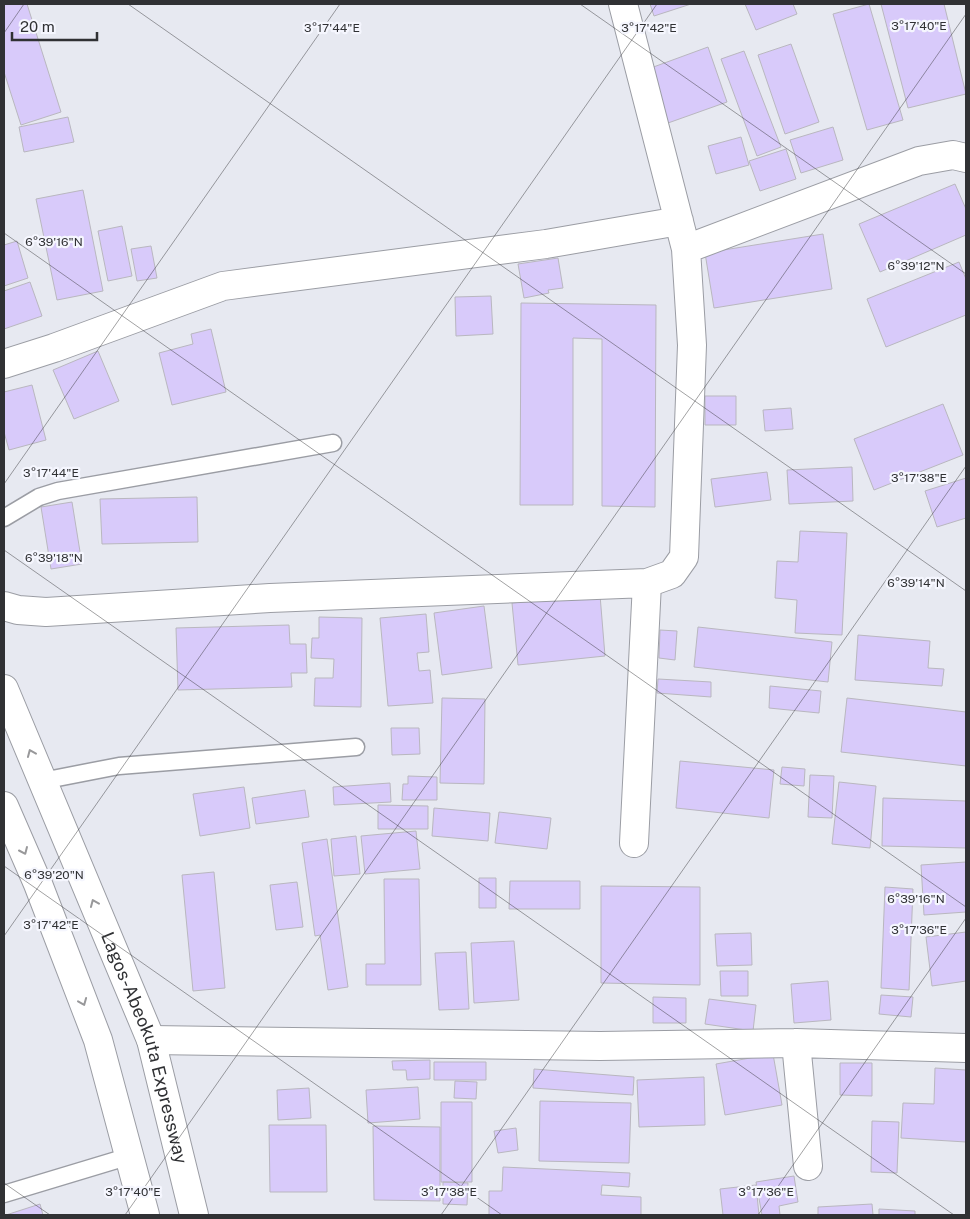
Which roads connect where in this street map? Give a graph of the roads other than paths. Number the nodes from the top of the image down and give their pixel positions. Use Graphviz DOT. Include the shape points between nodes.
graph roads {
  1 [pos="623,4"];
  2 [pos="966,158"];
  3 [pos="679,221"];
  4 [pos="686,248"];
  5 [pos="4,364"];
  6 [pos="333,443"];
  7 [pos="4,518"];
  8 [pos="647,583"];
  9 [pos="4,606"];
  10 [pos="4,690"];
  11 [pos="356,747"];
  12 [pos="42,781"];
  13 [pos="4,806"];
  14 [pos="634,843"];
  15 [pos="151,1040"];
  16 [pos="796,1042"];
  17 [pos="966,1048"];
  18 [pos="130,1156"];
  19 [pos="808,1166"];
  20 [pos="4,1194"];
  21 [pos="145,1215"];
  22 [pos="194,1215"];
  1 -- 3 [label="main road"];
  2 -- 4 [label="main road" via="953,155 920,161"];
  3 -- 4 [label="main road"];
  3 -- 5 [label="main road" via="546,244 223,286"];
  4 -- 8 [label="main road" via="692,345 684,557 672,574"];
  6 -- 7 [label="lane" via="58,491 40,497"];
  8 -- 9 [label="main road" via="270,598 46,612"];
  8 -- 14 [label="main road"];
  12 -- 10 [label="main road, Lagos-Abeokuta Expressway, one-way"];
  11 -- 12 [label="lane" via="119,766"];
  15 -- 12 [label="main road, Lagos-Abeokuta Expressway, one-way"];
  13 -- 18 [label="main road, one-way" via="98,1040"];
  15 -- 16 [label="main road" via="600,1046"];
  15 -- 22 [label="main road, Lagos-Abeokuta Expressway"];
  16 -- 17 [label="main road"];
  16 -- 19 [label="main road"];
  18 -- 20 [label="lane"];
  18 -- 21 [label="main road"];
}
